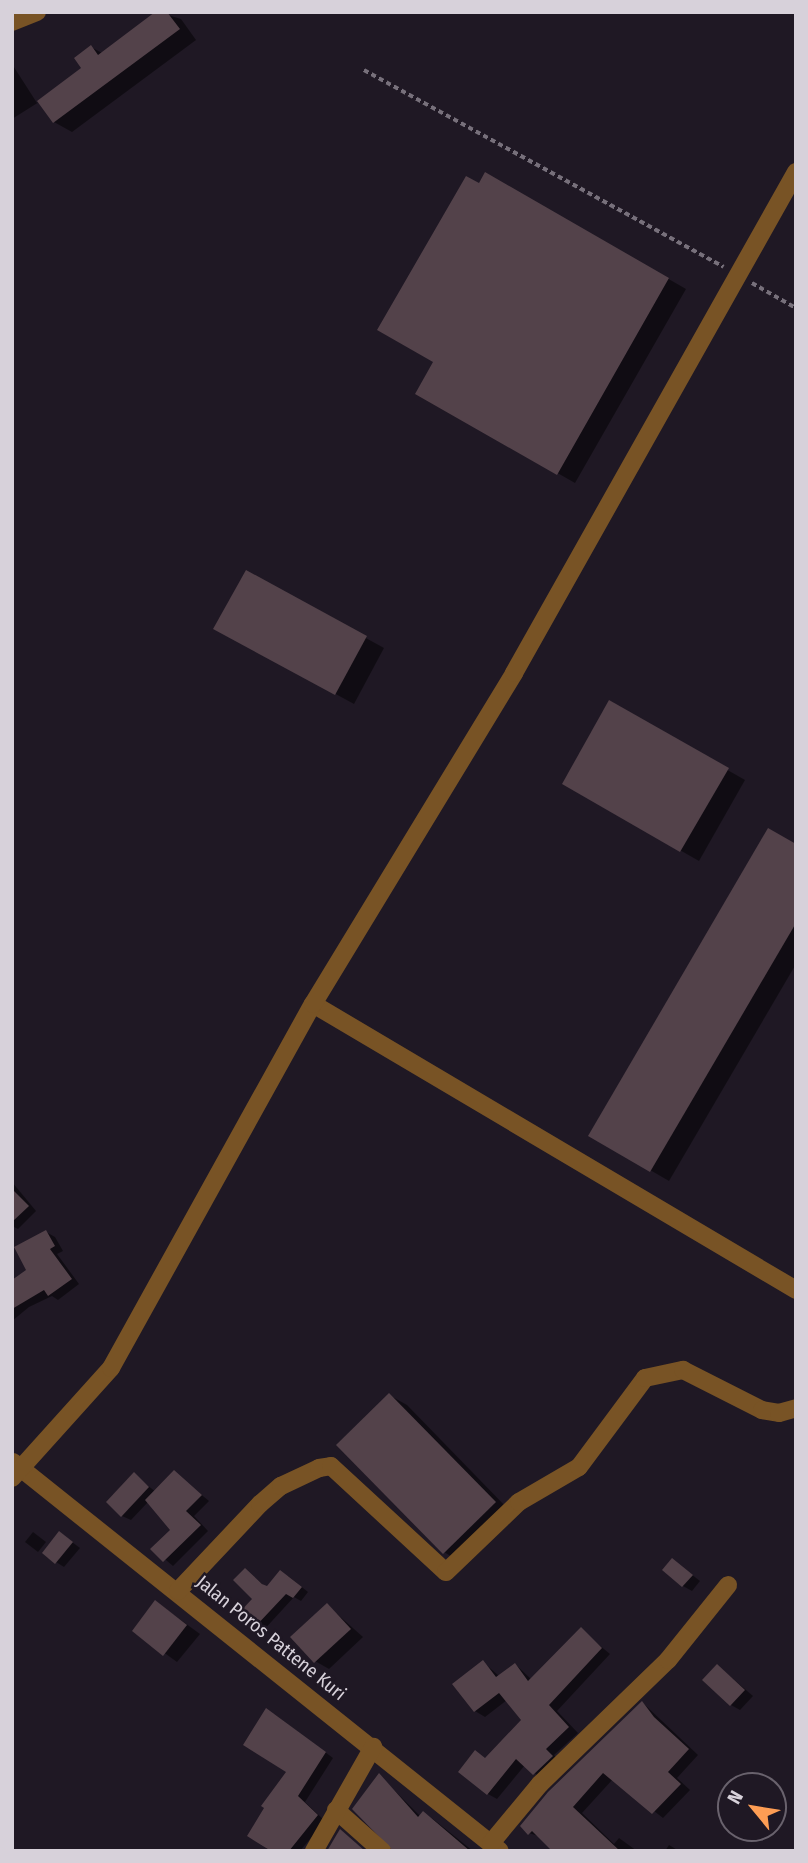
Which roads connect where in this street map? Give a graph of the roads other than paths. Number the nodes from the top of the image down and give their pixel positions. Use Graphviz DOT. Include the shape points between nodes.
graph roads {
  1 [pos="37,12"];
  2 [pos="12,22"];
  3 [pos="796,173"];
  4 [pos="313,1004"];
  5 [pos="796,1290"];
  6 [pos="796,1408"];
  7 [pos="15,1469"];
  8 [pos="728,1585"];
  9 [pos="178,1591"];
  10 [pos="373,1747"];
  11 [pos="336,1810"];
  12 [pos="495,1847"];
  13 [pos="314,1851"];
  14 [pos="382,1851"];
  1 -- 2 [label="street"];
  3 -- 4 [label="street" via="514,673"];
  4 -- 5 [label="street"];
  4 -- 7 [label="street" via="111,1368"];
  6 -- 9 [label="street" via="779,1413 762,1410 683,1370 645,1378 579,1467 519,1502 446,1572 331,1466 318,1468 281,1486 260,1504"];
  7 -- 9 [label="street, Jalan Poros Pattene Kuri"];
  8 -- 12 [label="street" via="667,1660 540,1783"];
  9 -- 10 [label="street, Jalan Poros Pattene Kuri"];
  10 -- 11 [label="street"];
  10 -- 12 [label="street, Jalan Poros Pattene Kuri"];
  11 -- 13 [label="street"];
  11 -- 14 [label="street"];
}
